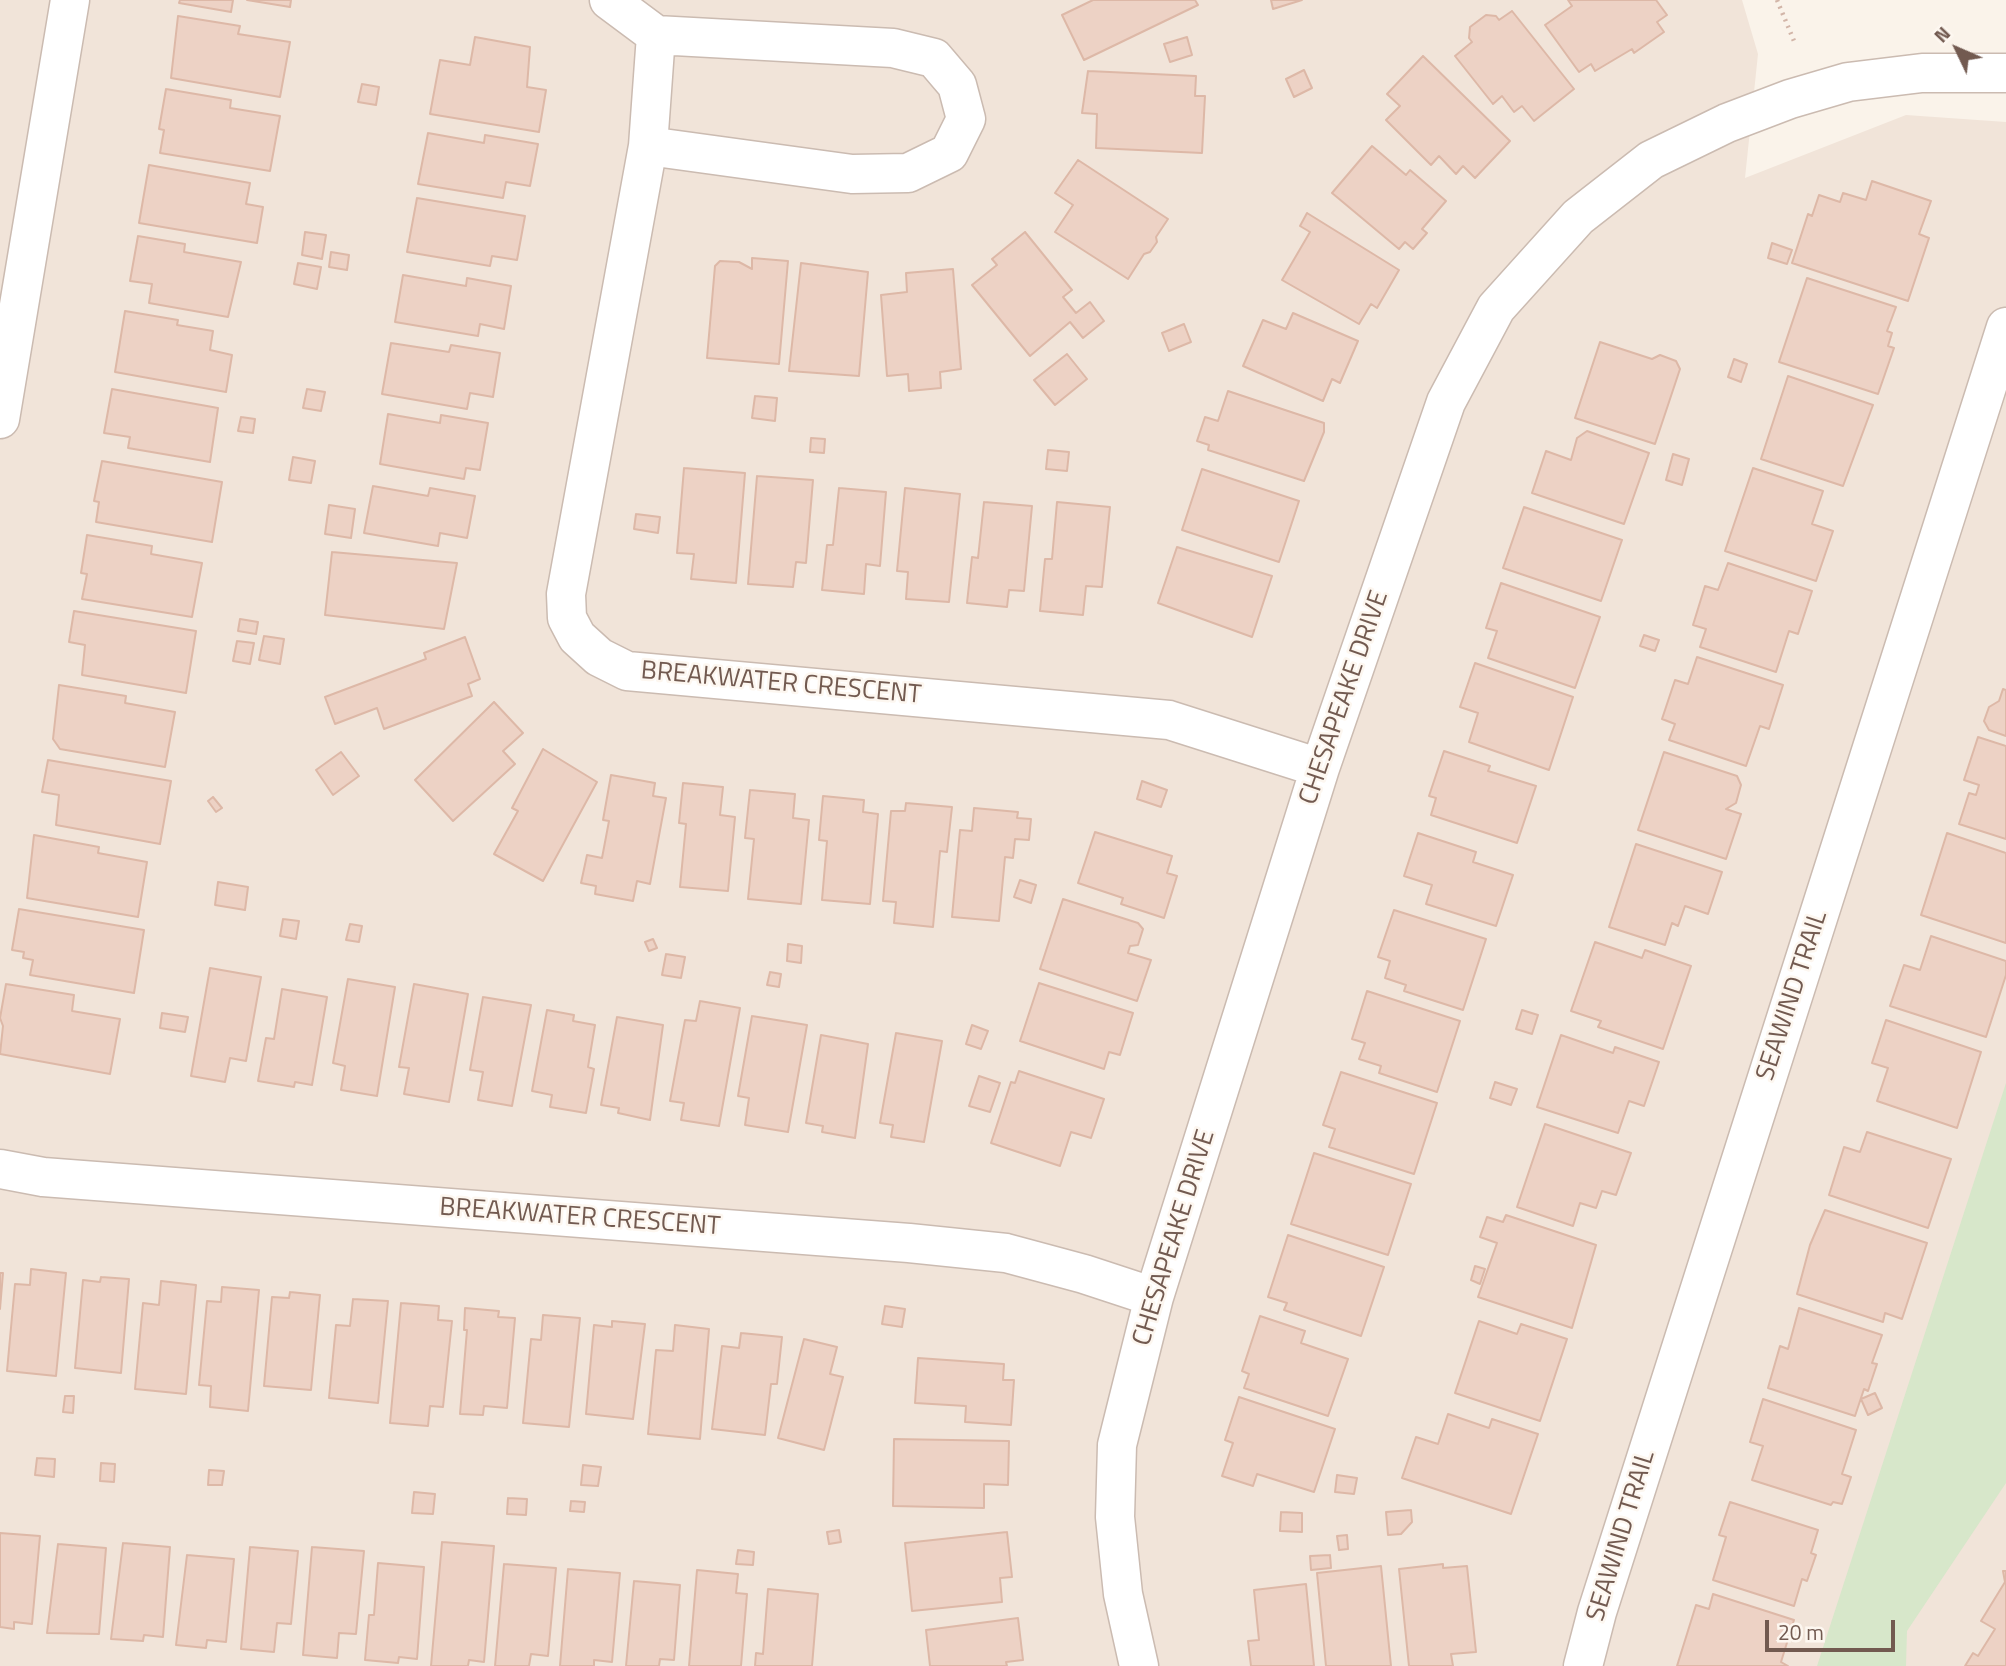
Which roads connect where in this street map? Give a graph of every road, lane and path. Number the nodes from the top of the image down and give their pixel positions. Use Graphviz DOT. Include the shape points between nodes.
graph roads {
  1 [pos="70,0"];
  2 [pos="609,0"];
  3 [pos="1777,0"];
  4 [pos="656,36"];
  5 [pos="1794,41"];
  6 [pos="2006,74"];
  7 [pos="648,146"];
  8 [pos="2006,327"];
  9 [pos="0,419"];
  10 [pos="1320,768"];
  11 [pos="0,1169"];
  12 [pos="1154,1297"];
  13 [pos="1139,1666"];
  14 [pos="1583,1666"];
  1 -- 9 [label="street"];
  2 -- 4 [label="street"];
  3 -- 5 [label="path"];
  4 -- 7 [label="street, BREAKWATER CRESCENT"];
  4 -- 7 [label="street" via="893,48 934,58 957,85 966,119 949,153 908,173 852,174"];
  6 -- 10 [label="street, CHESAPEAKE DRIVE" via="1898,76 1848,82 1790,99 1651,160 1578,217 1496,308 1446,402"];
  7 -- 10 [label="street, BREAKWATER CRESCENT" via="566,594 567,618 577,637 599,657 627,671 1169,720"];
  8 -- 14 [label="street, SEAWIND TRAIL"];
  10 -- 12 [label="street, CHESAPEAKE DRIVE"];
  11 -- 12 [label="street, BREAKWATER CRESCENT" via="43,1177 979,1250 1084,1273"];
  12 -- 13 [label="street, CHESAPEAKE DRIVE" via="1117,1445 1116,1530 1123,1594"];
}
